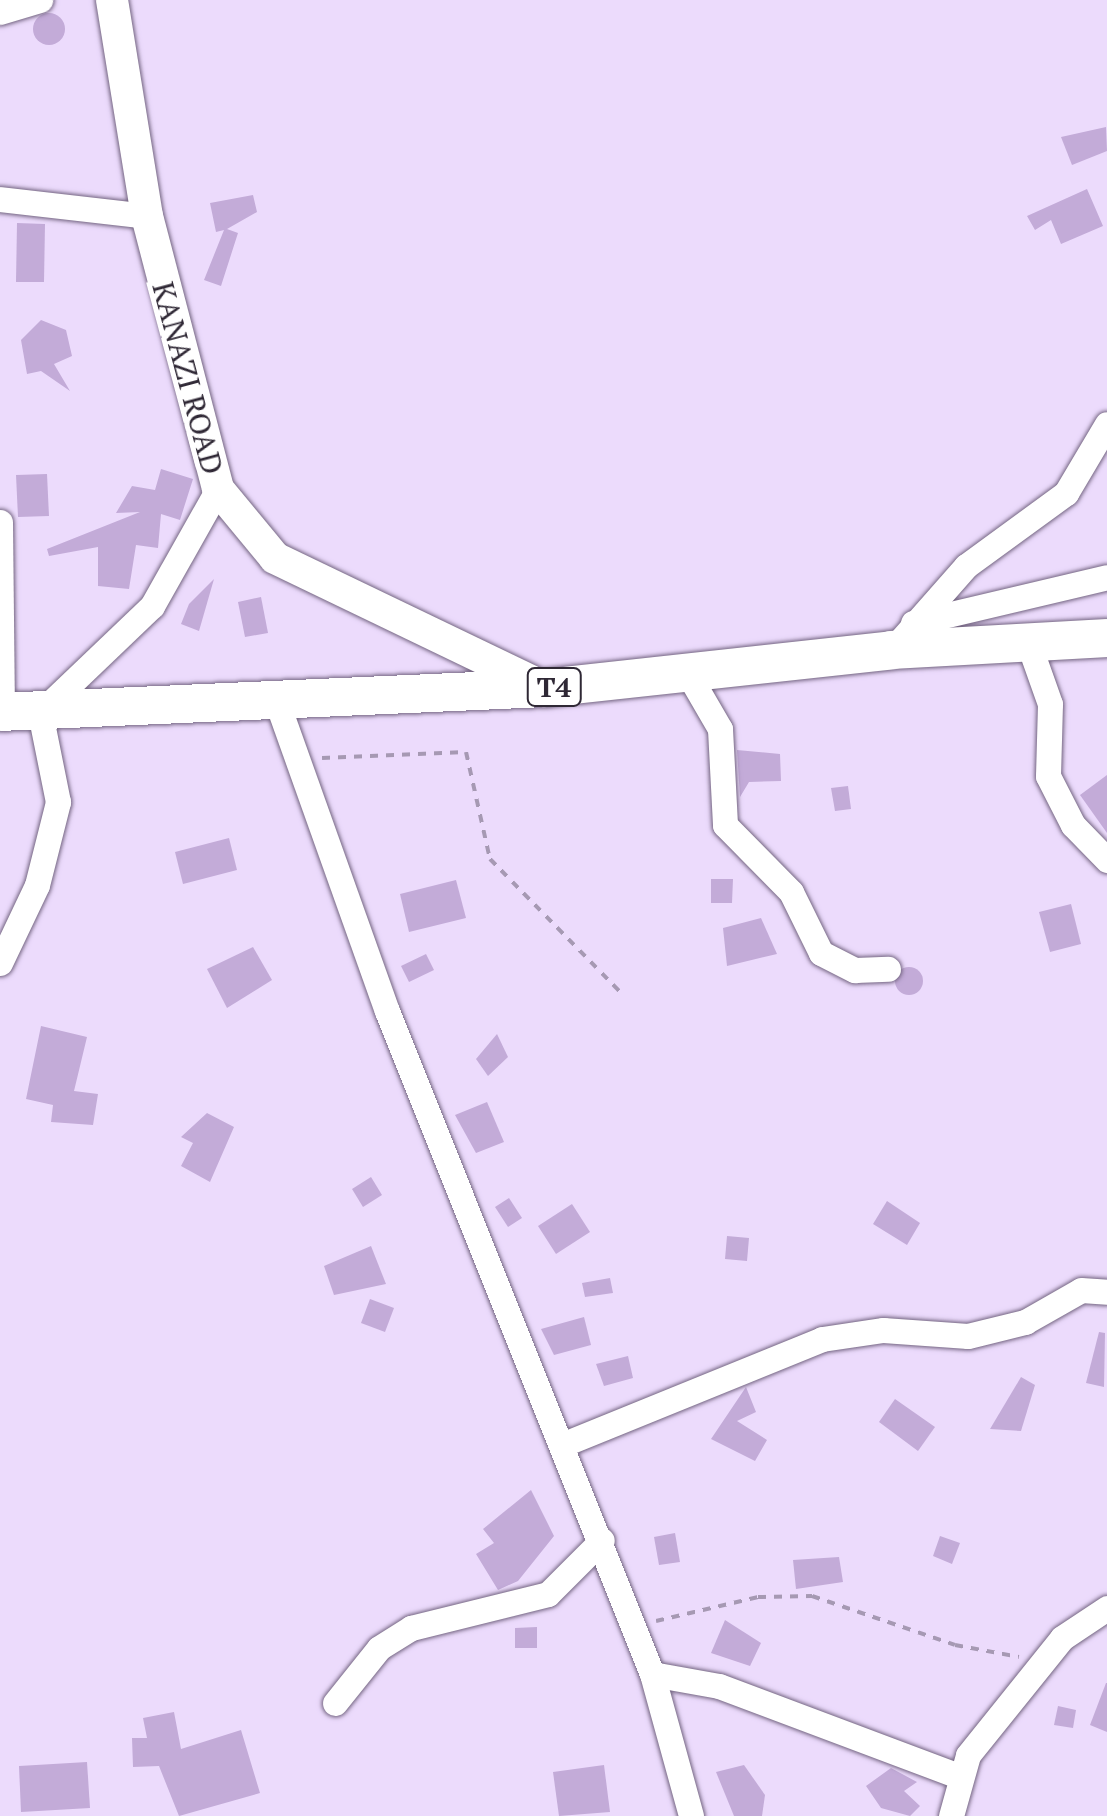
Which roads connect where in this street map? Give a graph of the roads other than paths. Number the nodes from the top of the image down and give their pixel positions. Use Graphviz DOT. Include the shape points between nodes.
graph roads {
  1 [pos="40,0"];
  2 [pos="112,0"];
  3 [pos="0,12"];
  4 [pos="0,199"];
  5 [pos="148,216"];
  6 [pos="1107,424"];
  7 [pos="218,489"];
  8 [pos="0,522"];
  9 [pos="1107,577"];
  10 [pos="902,637"];
  11 [pos="1107,638"];
  12 [pos="1028,640"];
  13 [pos="687,672"];
  14 [pos="545,688"];
  15 [pos="278,705"];
  16 [pos="1,712"];
  17 [pos="40,712"];
  18 [pos="1107,860"];
  19 [pos="0,964"];
  20 [pos="888,970"];
  21 [pos="1107,1292"];
  22 [pos="564,1444"];
  23 [pos="602,1540"];
  24 [pos="1107,1608"];
  25 [pos="652,1674"];
  26 [pos="335,1703"];
  27 [pos="959,1776"];
  28 [pos="691,1816"];
  29 [pos="951,1816"];
  1 -- 3 [label="street"];
  2 -- 5 [label="main road, KANAZI ROAD"];
  4 -- 5 [label="street"];
  5 -- 7 [label="main road, KANAZI ROAD"];
  6 -- 10 [label="street" via="1066,492 966,566"];
  7 -- 14 [label="main road, KANAZI ROAD" via="289,566"];
  7 -- 17 [label="street" via="152,606"];
  8 -- 16 [label="street"];
  9 -- 10 [label="street"];
  10 -- 12 [label="highway, T4"];
  10 -- 13 [label="highway, T4"];
  11 -- 12 [label="highway, T4"];
  12 -- 18 [label="street" via="1050,704 1048,776 1073,825"];
  13 -- 14 [label="highway, T4"];
  13 -- 20 [label="street" via="720,729 725,826 791,892 821,953 854,970"];
  14 -- 15 [label="highway, T4"];
  15 -- 17 [label="highway, T4"];
  15 -- 22 [label="street" via="387,1012"];
  16 -- 17 [label="highway, T4"];
  17 -- 19 [label="street" via="58,802 38,884"];
  21 -- 22 [label="street" via="1081,1290 1025,1322 968,1336 883,1330 822,1339"];
  22 -- 23 [label="street"];
  23 -- 25 [label="street"];
  23 -- 26 [label="street" via="548,1594 411,1628 379,1648"];
  24 -- 27 [label="street" via="1044,1658"];
  25 -- 27 [label="street" via="719,1686"];
  25 -- 28 [label="street"];
  27 -- 29 [label="street"];
}
